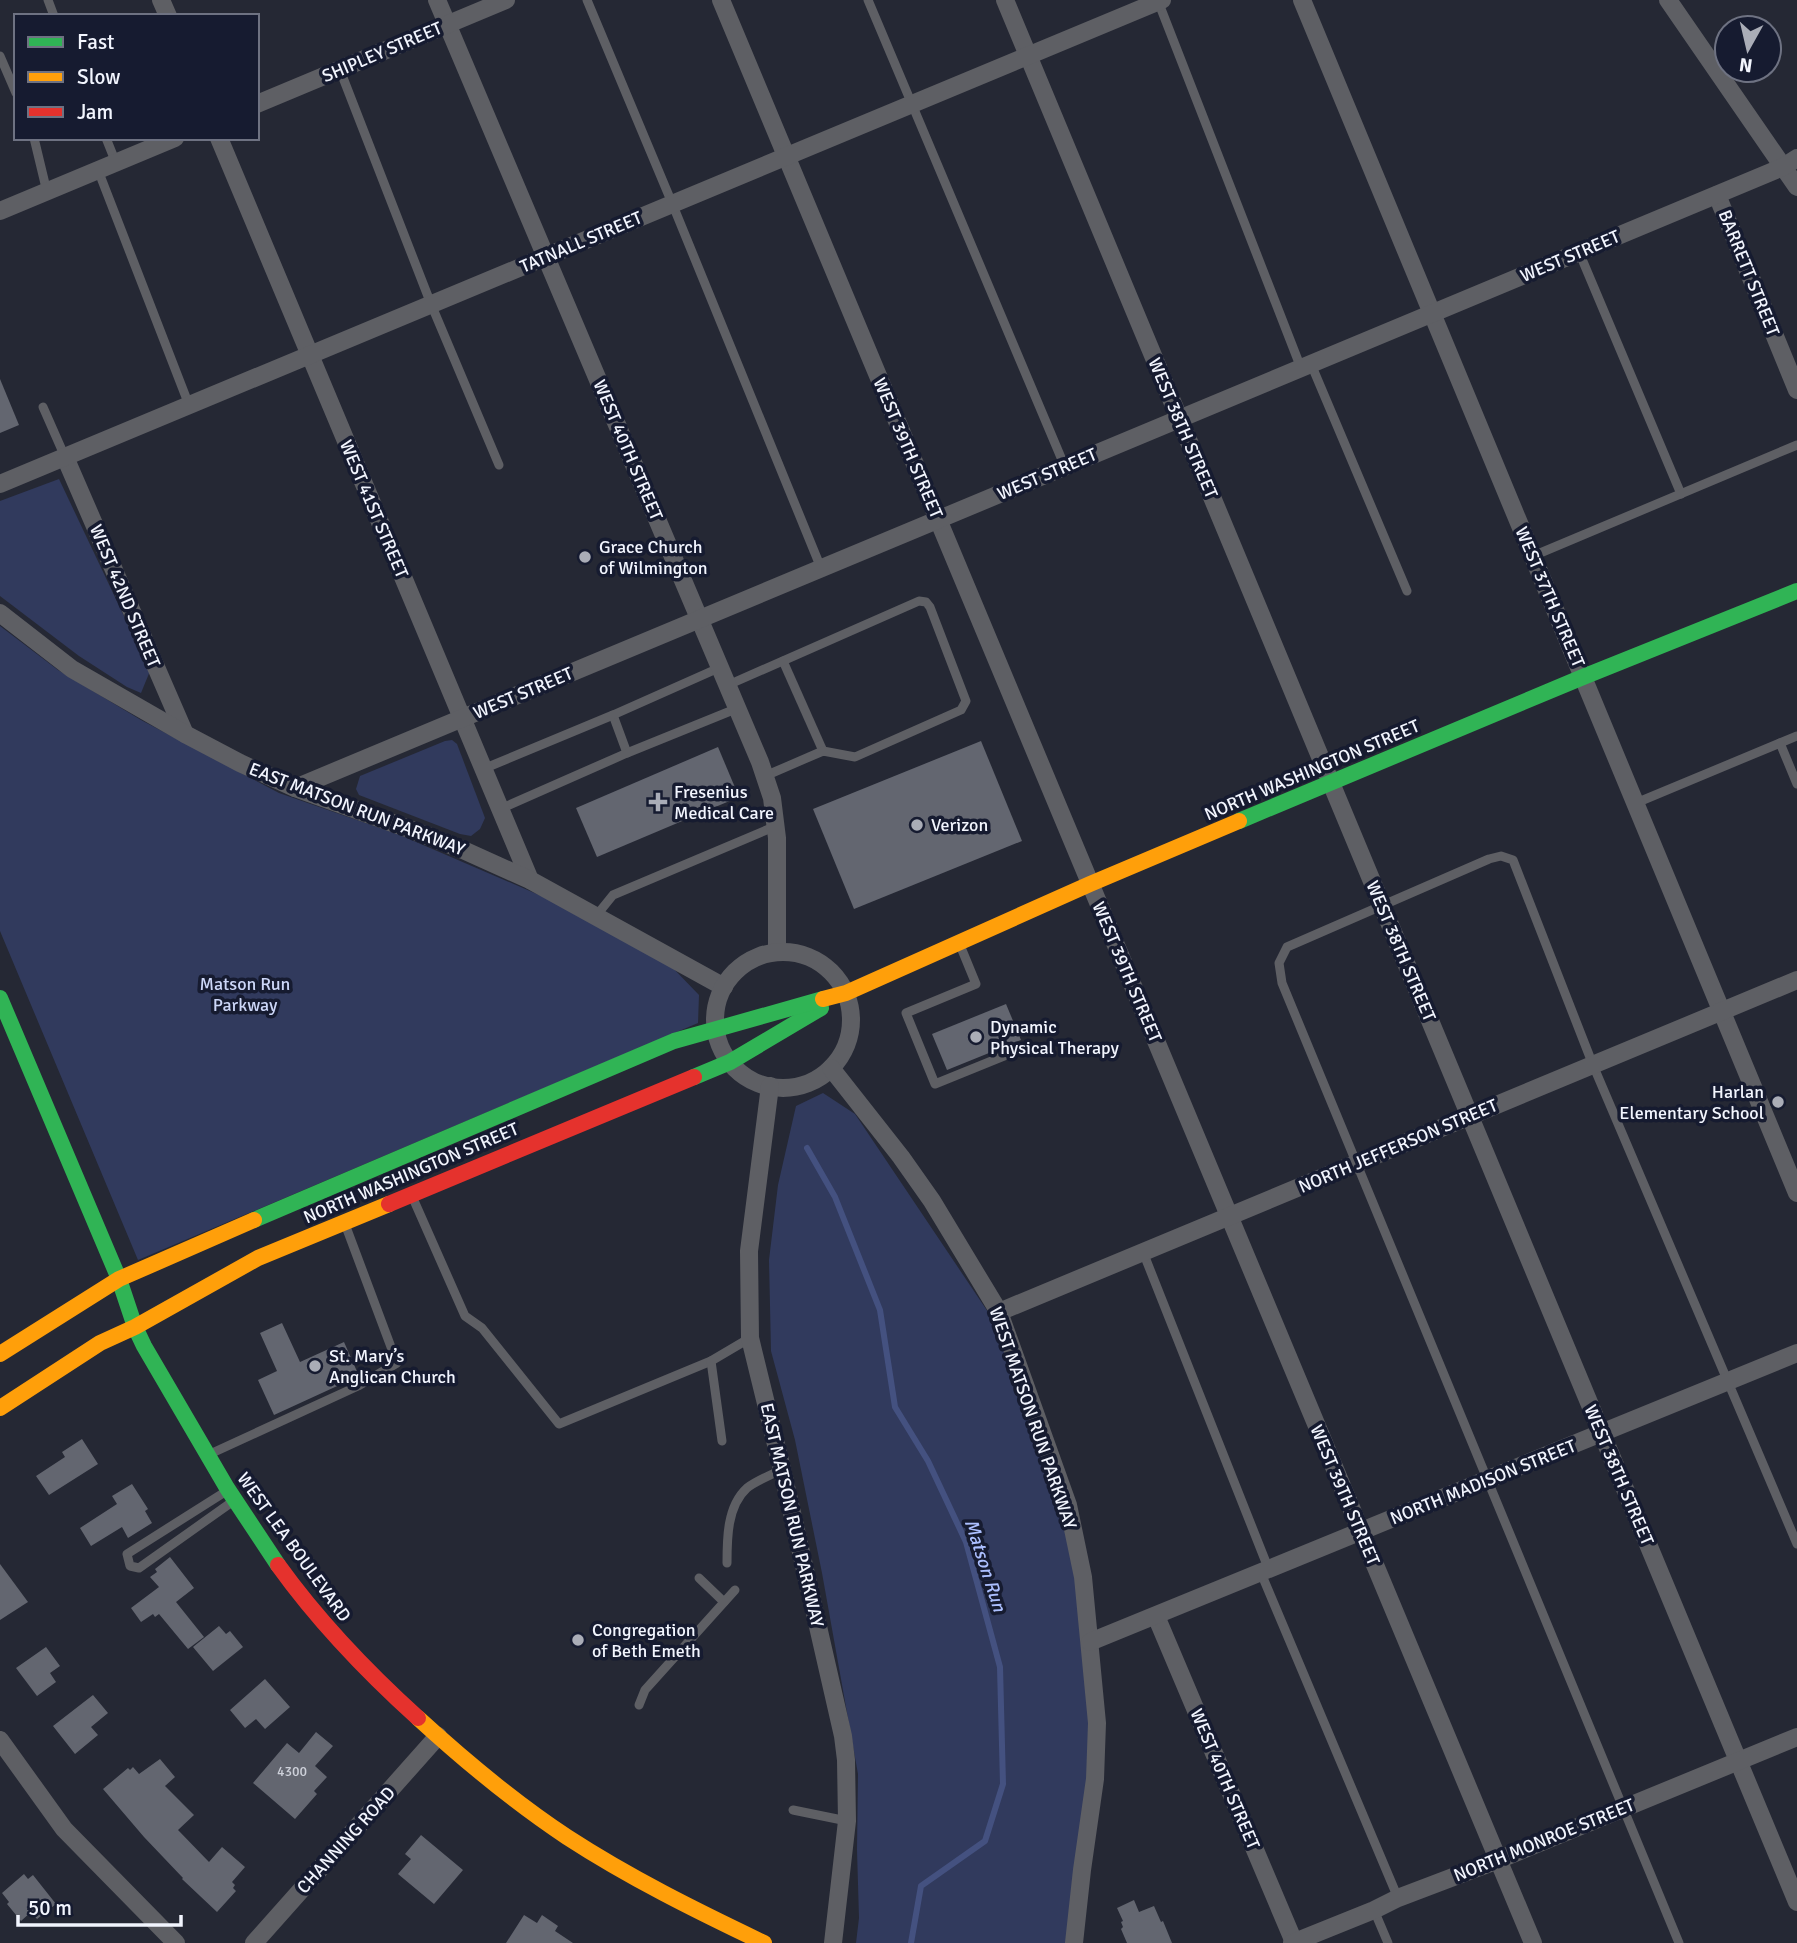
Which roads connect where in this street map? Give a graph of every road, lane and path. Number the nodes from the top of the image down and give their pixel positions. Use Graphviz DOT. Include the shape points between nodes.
graph roads {
  1 [pos="437,0"];
  2 [pos="506,0"];
  3 [pos="587,0"];
  4 [pos="721,0"];
  5 [pos="868,0"];
  6 [pos="1006,0"];
  7 [pos="1302,0"];
  8 [pos="1668,0"];
  9 [pos="1159,1"];
  10 [pos="448,24"];
  11 [pos="1028,55"];
  12 [pos="0,56"];
  13 [pos="340,69"];
  14 [pos="14,88"];
  15 [pos="259,103"];
  16 [pos="911,104"];
  17 [pos="34,140"];
  18 [pos="107,140"];
  19 [pos="170,140"];
  20 [pos="220,140"];
  21 [pos="786,156"];
  22 [pos="1790,162"];
  23 [pos="116,163"];
  24 [pos="98,170"];
  25 [pos="1797,187"];
  26 [pos="47,192"];
  27 [pos="1717,195"];
  28 [pos="673,203"];
  29 [pos="0,211"];
  30 [pos="1579,253"];
  31 [pos="546,256"];
  32 [pos="431,304"];
  33 [pos="1432,313"];
  34 [pos="310,355"];
  35 [pos="1306,366"];
  36 [pos="1797,390"];
  37 [pos="190,405"];
  38 [pos="43,407"];
  39 [pos="1180,419"];
  40 [pos="1797,445"];
  41 [pos="65,457"];
  42 [pos="499,465"];
  43 [pos="1065,467"];
  44 [pos="0,484"];
  45 [pos="1681,494"];
  46 [pos="938,520"];
  47 [pos="1533,556"];
  48 [pos="821,568"];
  49 [pos="1407,591"];
  50 [pos="1797,591"];
  51 [pos="0,613"];
  52 [pos="699,619"];
  53 [pos="783,661"];
  54 [pos="721,667"];
  55 [pos="1583,677"];
  56 [pos="728,685"];
  57 [pos="738,708"];
  58 [pos="613,715"];
  59 [pos="462,718"];
  60 [pos="184,734"];
  61 [pos="1797,736"];
  62 [pos="1780,743"];
  63 [pos="823,751"];
  64 [pos="627,753"];
  65 [pos="483,769"];
  66 [pos="765,776"];
  67 [pos="1331,782"];
  68 [pos="1797,784"];
  69 [pos="295,788"];
  70 [pos="1636,803"];
  71 [pos="500,809"];
  72 [pos="776,826"];
  73 [pos="530,880"];
  74 [pos="1090,884"];
  75 [pos="1382,905"];
  76 [pos="596,916"];
  77 [pos="960,944"];
  78 [pos="777,952"];
  79 [pos="1797,981"];
  80 [pos="724,987"];
  81 [pos="846,993"];
  82 [pos="0,998"];
  83 [pos="1722,1012"];
  84 [pos="4,1019"];
  85 [pos="716,1028"];
  86 [pos="1004,1056"];
  87 [pos="730,1062"];
  88 [pos="1593,1065"];
  89 [pos="831,1068"];
  90 [pos="770,1086"];
  91 [pos="1470,1116"];
  92 [pos="1356,1163"];
  93 [pos="1797,1193"];
  94 [pos="411,1194"];
  95 [pos="1229,1217"];
  96 [pos="345,1222"];
  97 [pos="1143,1252"];
  98 [pos="119,1279"];
  99 [pos="999,1312"];
  100 [pos="135,1326"];
  101 [pos="750,1338"];
  102 [pos="1797,1353"];
  103 [pos="0,1354"];
  104 [pos="711,1361"];
  105 [pos="1728,1382"];
  106 [pos="0,1408"];
  107 [pos="1602,1433"];
  108 [pos="722,1441"];
  109 [pos="206,1456"];
  110 [pos="782,1469"];
  111 [pos="1486,1480"];
  112 [pos="230,1496"];
  113 [pos="1361,1532"];
  114 [pos="1797,1544"];
  115 [pos="727,1563"];
  116 [pos="1265,1571"];
  117 [pos="699,1578"];
  118 [pos="735,1590"];
  119 [pos="724,1602"];
  120 [pos="1156,1616"];
  121 [pos="1090,1642"];
  122 [pos="639,1704"];
  123 [pos="438,1737"];
  124 [pos="1797,1737"];
  125 [pos="0,1740"];
  126 [pos="1738,1761"];
  127 [pos="1622,1808"];
  128 [pos="793,1810"];
  129 [pos="847,1821"];
  130 [pos="1498,1860"];
  131 [pos="1398,1898"];
  132 [pos="1797,1902"];
  133 [pos="1374,1910"];
  134 [pos="176,1943"];
  135 [pos="254,1943"];
  136 [pos="764,1943"];
  137 [pos="834,1943"];
  138 [pos="1074,1943"];
  139 [pos="1293,1943"];
  140 [pos="1388,1943"];
  141 [pos="1532,1943"];
  142 [pos="1679,1943"];
  1 -- 10 [label="street, WEST 40TH STREET"];
  2 -- 10 [label="street, SHIPLEY STREET"];
  3 -- 28 [label="lane"];
  4 -- 21 [label="street, WEST 39TH STREET"];
  5 -- 16 [label="lane"];
  6 -- 11 [label="street, WEST 38TH STREET"];
  7 -- 33 [label="street, WEST 37TH STREET"];
  8 -- 22 [label="street"];
  9 -- 11 [label="street, TATNALL STREET"];
  9 -- 35 [label="lane"];
  10 -- 13 [label="street, SHIPLEY STREET"];
  10 -- 31 [label="street, WEST 40TH STREET"];
  11 -- 16 [label="street, TATNALL STREET"];
  11 -- 39 [label="street, WEST 38TH STREET"];
  12 -- 14 [label="lane"];
  13 -- 15 [label="street, SHIPLEY STREET"];
  13 -- 32 [label="lane"];
  16 -- 21 [label="street, TATNALL STREET"];
  16 -- 43 [label="lane"];
  17 -- 26 [label="lane"];
  18 -- 23 [label="lane"];
  19 -- 23 [label="street"];
  20 -- 34 [label="street, WEST 41ST STREET"];
  21 -- 28 [label="street, TATNALL STREET"];
  21 -- 46 [label="street, WEST 39TH STREET"];
  22 -- 25 [label="street"];
  22 -- 27 [label="street, WEST STREET"];
  23 -- 24 [label="street"];
  24 -- 26 [label="street"];
  24 -- 37 [label="lane"];
  26 -- 29 [label="street"];
  27 -- 30 [label="street, WEST STREET"];
  27 -- 36 [label="street, BARRETT STREET"];
  28 -- 31 [label="street, TATNALL STREET"];
  28 -- 48 [label="lane"];
  30 -- 33 [label="street, WEST STREET"];
  30 -- 45 [label="lane"];
  31 -- 32 [label="street, TATNALL STREET"];
  31 -- 52 [label="street, WEST 40TH STREET"];
  32 -- 34 [label="street, TATNALL STREET"];
  32 -- 42 [label="lane"];
  33 -- 35 [label="street, WEST STREET"];
  33 -- 47 [label="street, WEST 37TH STREET"];
  34 -- 37 [label="street, TATNALL STREET"];
  34 -- 59 [label="street, WEST 41ST STREET"];
  35 -- 39 [label="street, WEST STREET"];
  35 -- 49 [label="lane"];
  37 -- 41 [label="street, TATNALL STREET"];
  38 -- 41 [label="lane"];
  39 -- 43 [label="street, WEST STREET"];
  39 -- 67 [label="street, WEST 38TH STREET"];
  40 -- 45 [label="lane"];
  41 -- 44 [label="street, TATNALL STREET"];
  41 -- 60 [label="street, WEST 42ND STREET"];
  43 -- 46 [label="street, WEST STREET"];
  45 -- 47 [label="lane"];
  46 -- 48 [label="street, WEST STREET"];
  46 -- 74 [label="street, WEST 39TH STREET"];
  47 -- 55 [label="street, WEST 37TH STREET"];
  48 -- 52 [label="street, WEST STREET"];
  50 -- 55 [label="main road, NORTH WASHINGTON STREET"];
  51 -- 60 [label="street, EAST MATSON RUN PARKWAY" via="72,668"];
  52 -- 54 [label="street, WEST 40TH STREET"];
  52 -- 59 [label="street, WEST STREET"];
  53 -- 56 [label="lane"];
  53 -- 63 [label="lane"];
  53 -- 63 [label="lane" via="919,601 930,607 964,694 961,710 855,757"];
  54 -- 56 [label="street, WEST 40TH STREET"];
  54 -- 58 [label="lane"];
  55 -- 67 [label="main road, NORTH WASHINGTON STREET"];
  55 -- 70 [label="street, WEST 37TH STREET"];
  56 -- 57 [label="street, WEST 40TH STREET"];
  57 -- 64 [label="lane"];
  57 -- 66 [label="street, WEST 40TH STREET"];
  58 -- 64 [label="lane"];
  58 -- 65 [label="lane"];
  59 -- 65 [label="street, WEST 41ST STREET"];
  59 -- 69 [label="street, WEST STREET"];
  60 -- 69 [label="street, EAST MATSON RUN PARKWAY"];
  61 -- 62 [label="lane"];
  62 -- 68 [label="lane"];
  62 -- 70 [label="lane"];
  63 -- 66 [label="lane"];
  64 -- 71 [label="lane"];
  65 -- 71 [label="street, WEST 41ST STREET"];
  66 -- 72 [label="street, WEST 40TH STREET"];
  67 -- 74 [label="main road, NORTH WASHINGTON STREET"];
  67 -- 75 [label="street, WEST 38TH STREET"];
  69 -- 73 [label="street, EAST MATSON RUN PARKWAY" via="412,830"];
  70 -- 83 [label="street, WEST 37TH STREET"];
  71 -- 73 [label="street, WEST 41ST STREET"];
  72 -- 76 [label="lane" via="613,895"];
  72 -- 78 [label="street, WEST 40TH STREET"];
  73 -- 76 [label="street, EAST MATSON RUN PARKWAY"];
  74 -- 77 [label="main road, NORTH WASHINGTON STREET"];
  74 -- 95 [label="street, WEST 39TH STREET"];
  75 -- 88 [label="lane" via="1489,859 1513,860"];
  75 -- 91 [label="street, WEST 38TH STREET"];
  75 -- 92 [label="lane" via="1287,947 1279,963 1282,983"];
  76 -- 80 [label="street, EAST MATSON RUN PARKWAY"];
  77 -- 81 [label="main road, NORTH WASHINGTON STREET"];
  77 -- 86 [label="lane" via="976,984 906,1013 935,1084"];
  78 -- 80 [label="street" via="746,963"];
  78 -- 81 [label="street" via="818,962"];
  79 -- 83 [label="street, NORTH JEFFERSON STREET"];
  80 -- 85 [label="street" via="716,1006"];
  81 -- 85 [label="main road, NORTH WASHINGTON STREET"];
  81 -- 87 [label="main road, NORTH WASHINGTON STREET"];
  81 -- 89 [label="street" via="850,1033"];
  82 -- 84 [label="main road, WEST LEA BOULEVARD"];
  83 -- 88 [label="street, NORTH JEFFERSON STREET"];
  83 -- 93 [label="street, WEST 37TH STREET"];
  84 -- 98 [label="main road, WEST LEA BOULEVARD"];
  85 -- 87 [label="street"];
  85 -- 98 [label="main road, NORTH WASHINGTON STREET" via="661,1046"];
  87 -- 90 [label="street" via="748,1077"];
  87 -- 94 [label="main road, NORTH WASHINGTON STREET"];
  88 -- 91 [label="street, NORTH JEFFERSON STREET"];
  88 -- 105 [label="lane"];
  89 -- 90 [label="street" via="803,1084"];
  89 -- 99 [label="street, WEST MATSON RUN PARKWAY" via="943,1217"];
  90 -- 101 [label="street, EAST MATSON RUN PARKWAY" via="749,1251"];
  91 -- 92 [label="street, NORTH JEFFERSON STREET"];
  91 -- 107 [label="street, WEST 38TH STREET"];
  92 -- 95 [label="street, NORTH JEFFERSON STREET"];
  92 -- 111 [label="lane"];
  94 -- 96 [label="main road, NORTH WASHINGTON STREET"];
  94 -- 104 [label="lane" via="465,1316 482,1328 559,1424"];
  95 -- 97 [label="street, NORTH JEFFERSON STREET"];
  95 -- 113 [label="street, WEST 39TH STREET"];
  96 -- 100 [label="main road, NORTH WASHINGTON STREET" via="258,1258"];
  96 -- 109 [label="lane" via="397,1363 358,1386"];
  97 -- 99 [label="street, NORTH JEFFERSON STREET"];
  97 -- 116 [label="lane"];
  98 -- 100 [label="main road, WEST LEA BOULEVARD"];
  98 -- 103 [label="main road, NORTH WASHINGTON STREET"];
  99 -- 121 [label="street, WEST MATSON RUN PARKWAY" via="1068,1505"];
  100 -- 106 [label="main road, NORTH WASHINGTON STREET" via="100,1343"];
  100 -- 109 [label="main road, WEST LEA BOULEVARD"];
  101 -- 104 [label="lane"];
  101 -- 110 [label="street, EAST MATSON RUN PARKWAY"];
  102 -- 105 [label="street, NORTH MADISON STREET"];
  104 -- 108 [label="lane"];
  105 -- 107 [label="street, NORTH MADISON STREET"];
  105 -- 114 [label="lane"];
  107 -- 111 [label="street, NORTH MADISON STREET"];
  107 -- 126 [label="street, WEST 38TH STREET"];
  109 -- 112 [label="main road, WEST LEA BOULEVARD"];
  110 -- 115 [label="lane" via="747,1488 736,1504"];
  110 -- 129 [label="street, EAST MATSON RUN PARKWAY" via="843,1736"];
  111 -- 113 [label="street, NORTH MADISON STREET"];
  111 -- 127 [label="lane"];
  112 -- 112 [label="lane" via="139,1568 130,1566 127,1553"];
  112 -- 123 [label="main road, WEST LEA BOULEVARD" via="321,1621"];
  113 -- 116 [label="street, NORTH MADISON STREET"];
  113 -- 130 [label="street, WEST 39TH STREET"];
  116 -- 120 [label="street, NORTH MADISON STREET"];
  116 -- 131 [label="lane"];
  117 -- 119 [label="lane"];
  118 -- 119 [label="lane"];
  119 -- 122 [label="lane" via="645,1690"];
  120 -- 121 [label="street, NORTH MADISON STREET"];
  120 -- 139 [label="street, WEST 40TH STREET"];
  121 -- 138 [label="street, WEST MATSON RUN PARKWAY" via="1097,1723 1095,1779"];
  123 -- 135 [label="street, CHANNING ROAD"];
  123 -- 136 [label="main road, WEST LEA BOULEVARD" via="490,1781 589,1851"];
  124 -- 126 [label="street, NORTH MONROE STREET"];
  125 -- 134 [label="street" via="64,1829"];
  126 -- 127 [label="street, NORTH MONROE STREET"];
  126 -- 132 [label="street, WEST 38TH STREET"];
  127 -- 130 [label="street, NORTH MONROE STREET"];
  127 -- 142 [label="lane"];
  128 -- 129 [label="lane"];
  129 -- 137 [label="street, EAST MATSON RUN PARKWAY"];
  130 -- 131 [label="street, NORTH MONROE STREET"];
  130 -- 141 [label="street, WEST 39TH STREET"];
  131 -- 133 [label="street, NORTH MONROE STREET"];
  133 -- 139 [label="street, NORTH MONROE STREET"];
  133 -- 140 [label="lane"];
}
